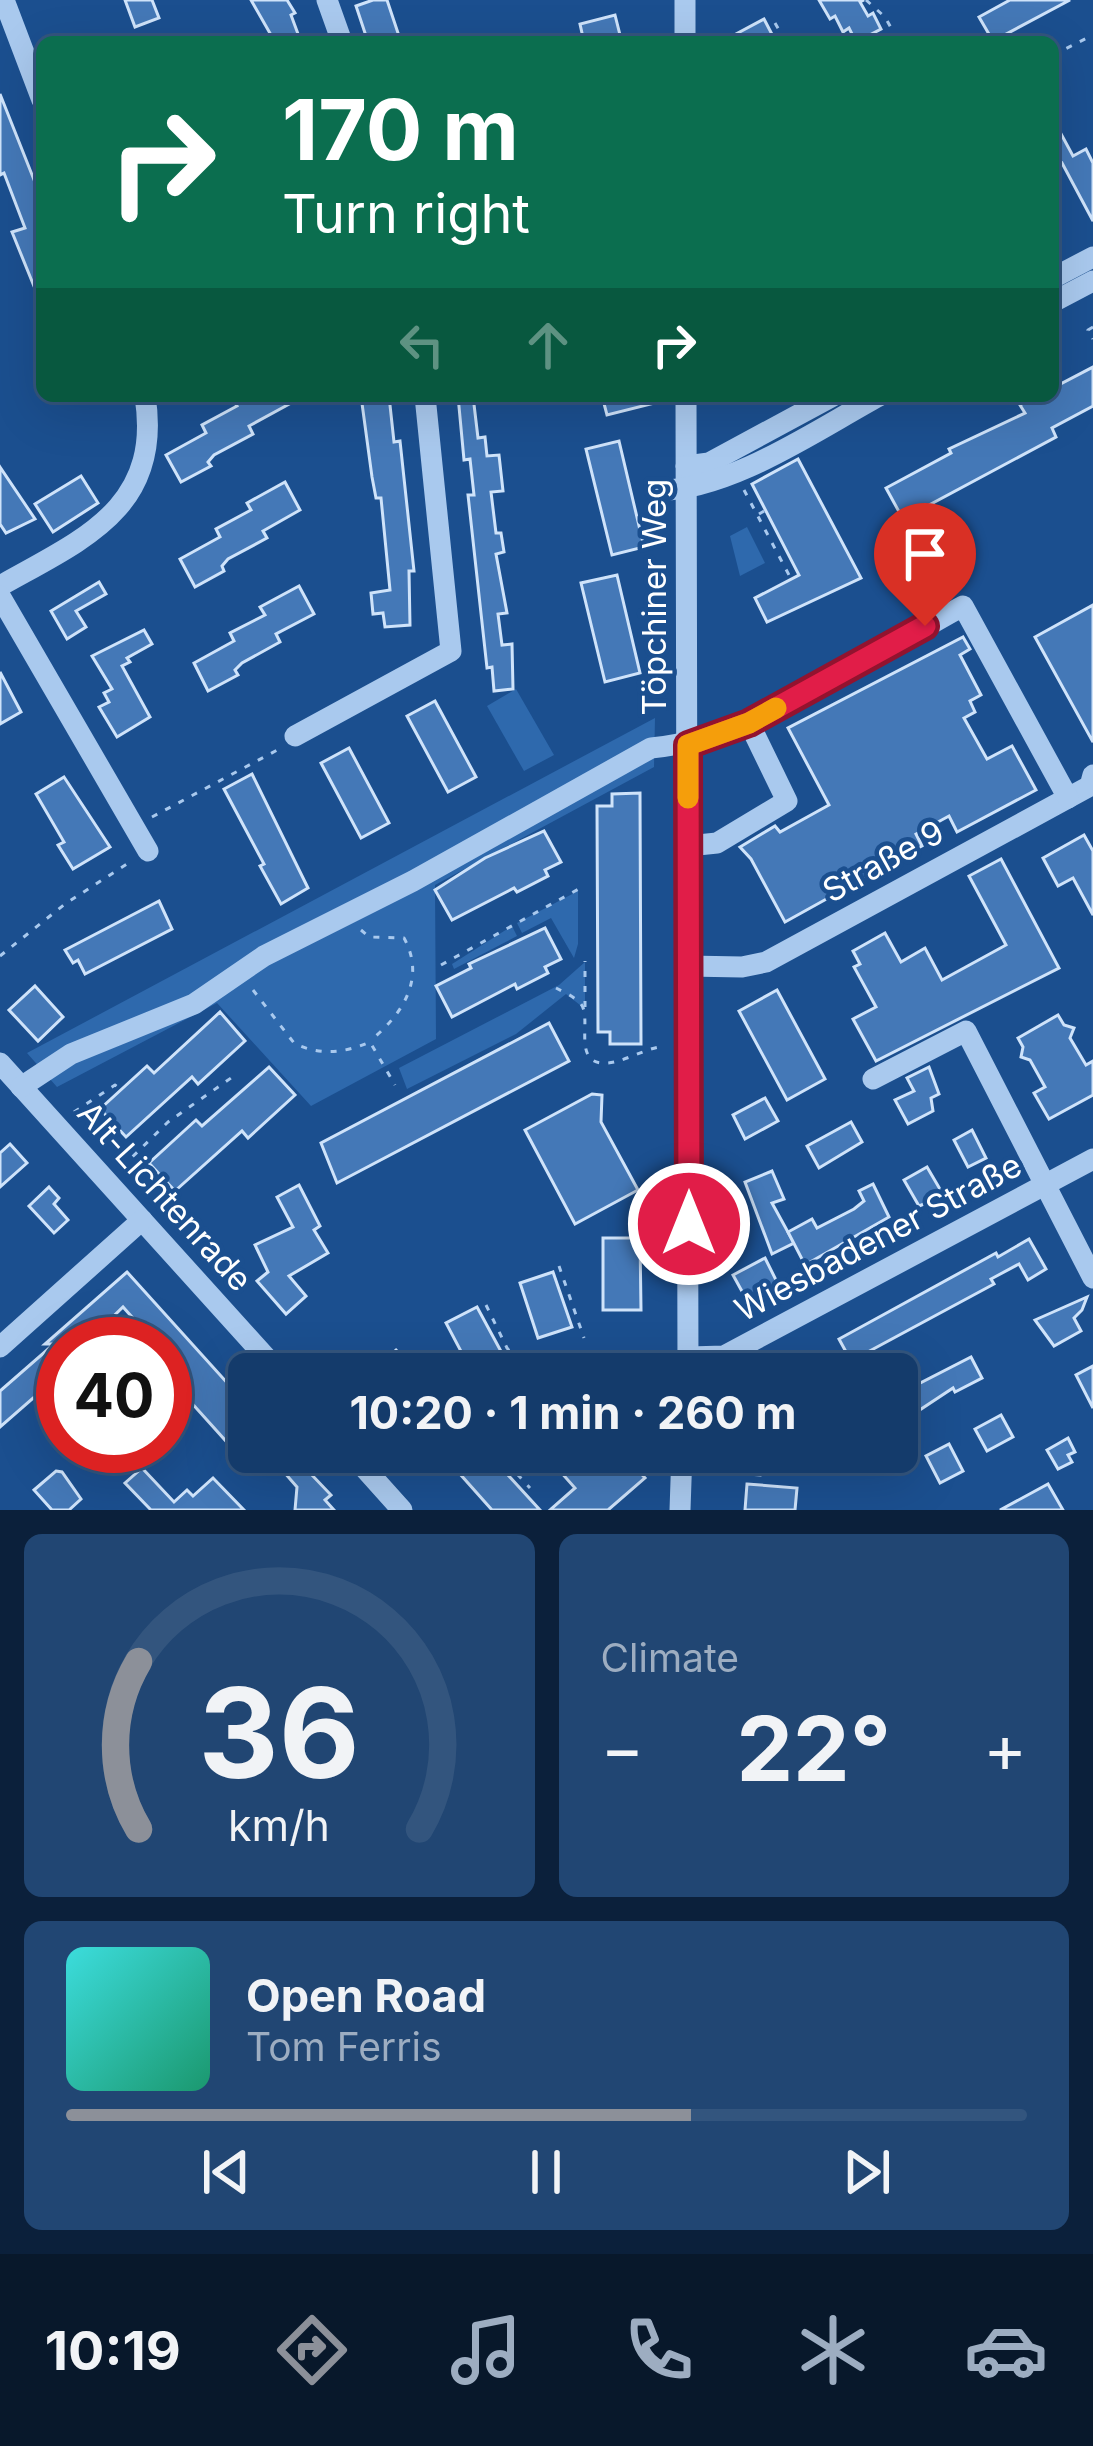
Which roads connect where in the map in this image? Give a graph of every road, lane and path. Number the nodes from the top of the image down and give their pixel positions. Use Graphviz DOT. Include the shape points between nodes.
graph roads {
  1 [pos="4,0"];
  2 [pos="327,0"];
  3 [pos="685,0"];
  4 [pos="866,0"];
  5 [pos="775,22"];
  6 [pos="1093,35"];
  7 [pos="340,36"];
  8 [pos="685,36"];
  9 [pos="783,36"];
  10 [pos="896,36"];
  11 [pos="1059,52"];
  12 [pos="36,84"];
  13 [pos="1093,257"];
  14 [pos="1059,275"];
  15 [pos="1093,281"];
  16 [pos="1059,299"];
  17 [pos="1093,327"];
  18 [pos="1093,339"];
  19 [pos="146,402"];
  20 [pos="425,402"];
  21 [pos="686,402"];
  22 [pos="822,402"];
  23 [pos="868,402"];
  24 [pos="686,466"];
  25 [pos="735,472"];
  26 [pos="686,490"];
  27 [pos="657,491"];
  28 [pos="769,508"];
  29 [pos="757,515"];
  30 [pos="789,575"];
  31 [pos="0,586"];
  32 [pos="0,596"];
  33 [pos="749,723"];
  34 [pos="296,736"];
  35 [pos="688,745"];
  36 [pos="1093,775"];
  37 [pos="1068,798"];
  38 [pos="146,821"];
  39 [pos="688,846"];
  40 [pos="148,851"];
  41 [pos="584,886"];
  42 [pos="352,912"];
  43 [pos="0,956"];
  44 [pos="585,961"];
  45 [pos="441,965"];
  46 [pos="688,966"];
  47 [pos="242,973"];
  48 [pos="556,988"];
  49 [pos="585,1011"];
  50 [pos="370,1042"];
  51 [pos="658,1047"];
  52 [pos="0,1063"];
  53 [pos="231,1078"];
  54 [pos="874,1078"];
  55 [pos="395,1084"];
  56 [pos="21,1087"];
  57 [pos="119,1088"];
  58 [pos="73,1113"];
  59 [pos="1093,1159"];
  60 [pos="122,1167"];
  61 [pos="1044,1186"];
  62 [pos="142,1220"];
  63 [pos="560,1266"];
  64 [pos="1093,1278"];
  65 [pos="486,1305"];
  66 [pos="584,1338"];
  67 [pos="0,1347"];
  68 [pos="261,1353"];
  69 [pos="511,1353"];
  70 [pos="688,1353"];
  71 [pos="730,1353"];
  72 [pos="369,1473"];
  73 [pos="516,1473"];
  74 [pos="681,1473"];
  75 [pos="530,1488"];
  76 [pos="402,1510"];
  77 [pos="680,1510"];
  1 -- 12 [label="street"];
  2 -- 7 [label="street"];
  3 -- 8 [label="street"];
  4 -- 10 [label="path"];
  5 -- 9 [label="path"];
  6 -- 11 [label="path"];
  13 -- 14 [label="street"];
  15 -- 16 [label="street"];
  17 -- 18 [label="path"];
  19 -- 31 [label="street" via="140,463 116,514"];
  20 -- 34 [label="street" via="451,652"];
  21 -- 24 [label="street, Töpchiner Weg"];
  22 -- 24 [label="street" via="709,463"];
  23 -- 25 [label="street"];
  24 -- 26 [label="street, Töpchiner Weg"];
  25 -- 26 [label="street"];
  25 -- 29 [label="path"];
  26 -- 27 [label="street"];
  26 -- 35 [label="street, Töpchiner Weg"];
  28 -- 29 [label="path"];
  29 -- 30 [label="path"];
  32 -- 40 [label="street"];
  33 -- 35 [label="street"];
  33 -- 37 [label="street" via="963,605"];
  33 -- 39 [label="street" via="787,801 717,843"];
  34 -- 38 [label="path"];
  35 -- 39 [label="street, Töpchiner Weg"];
  35 -- 42 [label="street" via="650,748"];
  36 -- 37 [label="street, Straße 9" via="1090,786"];
  37 -- 46 [label="street, Straße 9" via="766,962"];
  39 -- 46 [label="street, Töpchiner Weg"];
  40 -- 43 [label="path"];
  41 -- 45 [label="path"];
  42 -- 47 [label="street"];
  42 -- 50 [label="path" via="369,937 404,938 414,973 400,1010"];
  44 -- 49 [label="path"];
  46 -- 70 [label="street, Töpchiner Weg"];
  47 -- 50 [label="path" via="302,1048 341,1051"];
  47 -- 56 [label="street" via="194,1004 71,1054"];
  48 -- 49 [label="path"];
  49 -- 51 [label="path" via="583,1034 594,1061"];
  50 -- 55 [label="path"];
  52 -- 56 [label="street, Alt-Lichtenrade"];
  53 -- 60 [label="path"];
  54 -- 61 [label="street" via="966,1031"];
  56 -- 62 [label="street, Alt-Lichtenrade"];
  57 -- 58 [label="path"];
  59 -- 61 [label="street, Wiesbadener Straße"];
  61 -- 64 [label="street"];
  61 -- 71 [label="street, Wiesbadener Straße"];
  62 -- 67 [label="street"];
  62 -- 68 [label="street, Alt-Lichtenrade"];
  63 -- 66 [label="path"];
  65 -- 69 [label="path"];
  72 -- 76 [label="street"];
  73 -- 75 [label="path"];
  74 -- 77 [label="street"];
}
